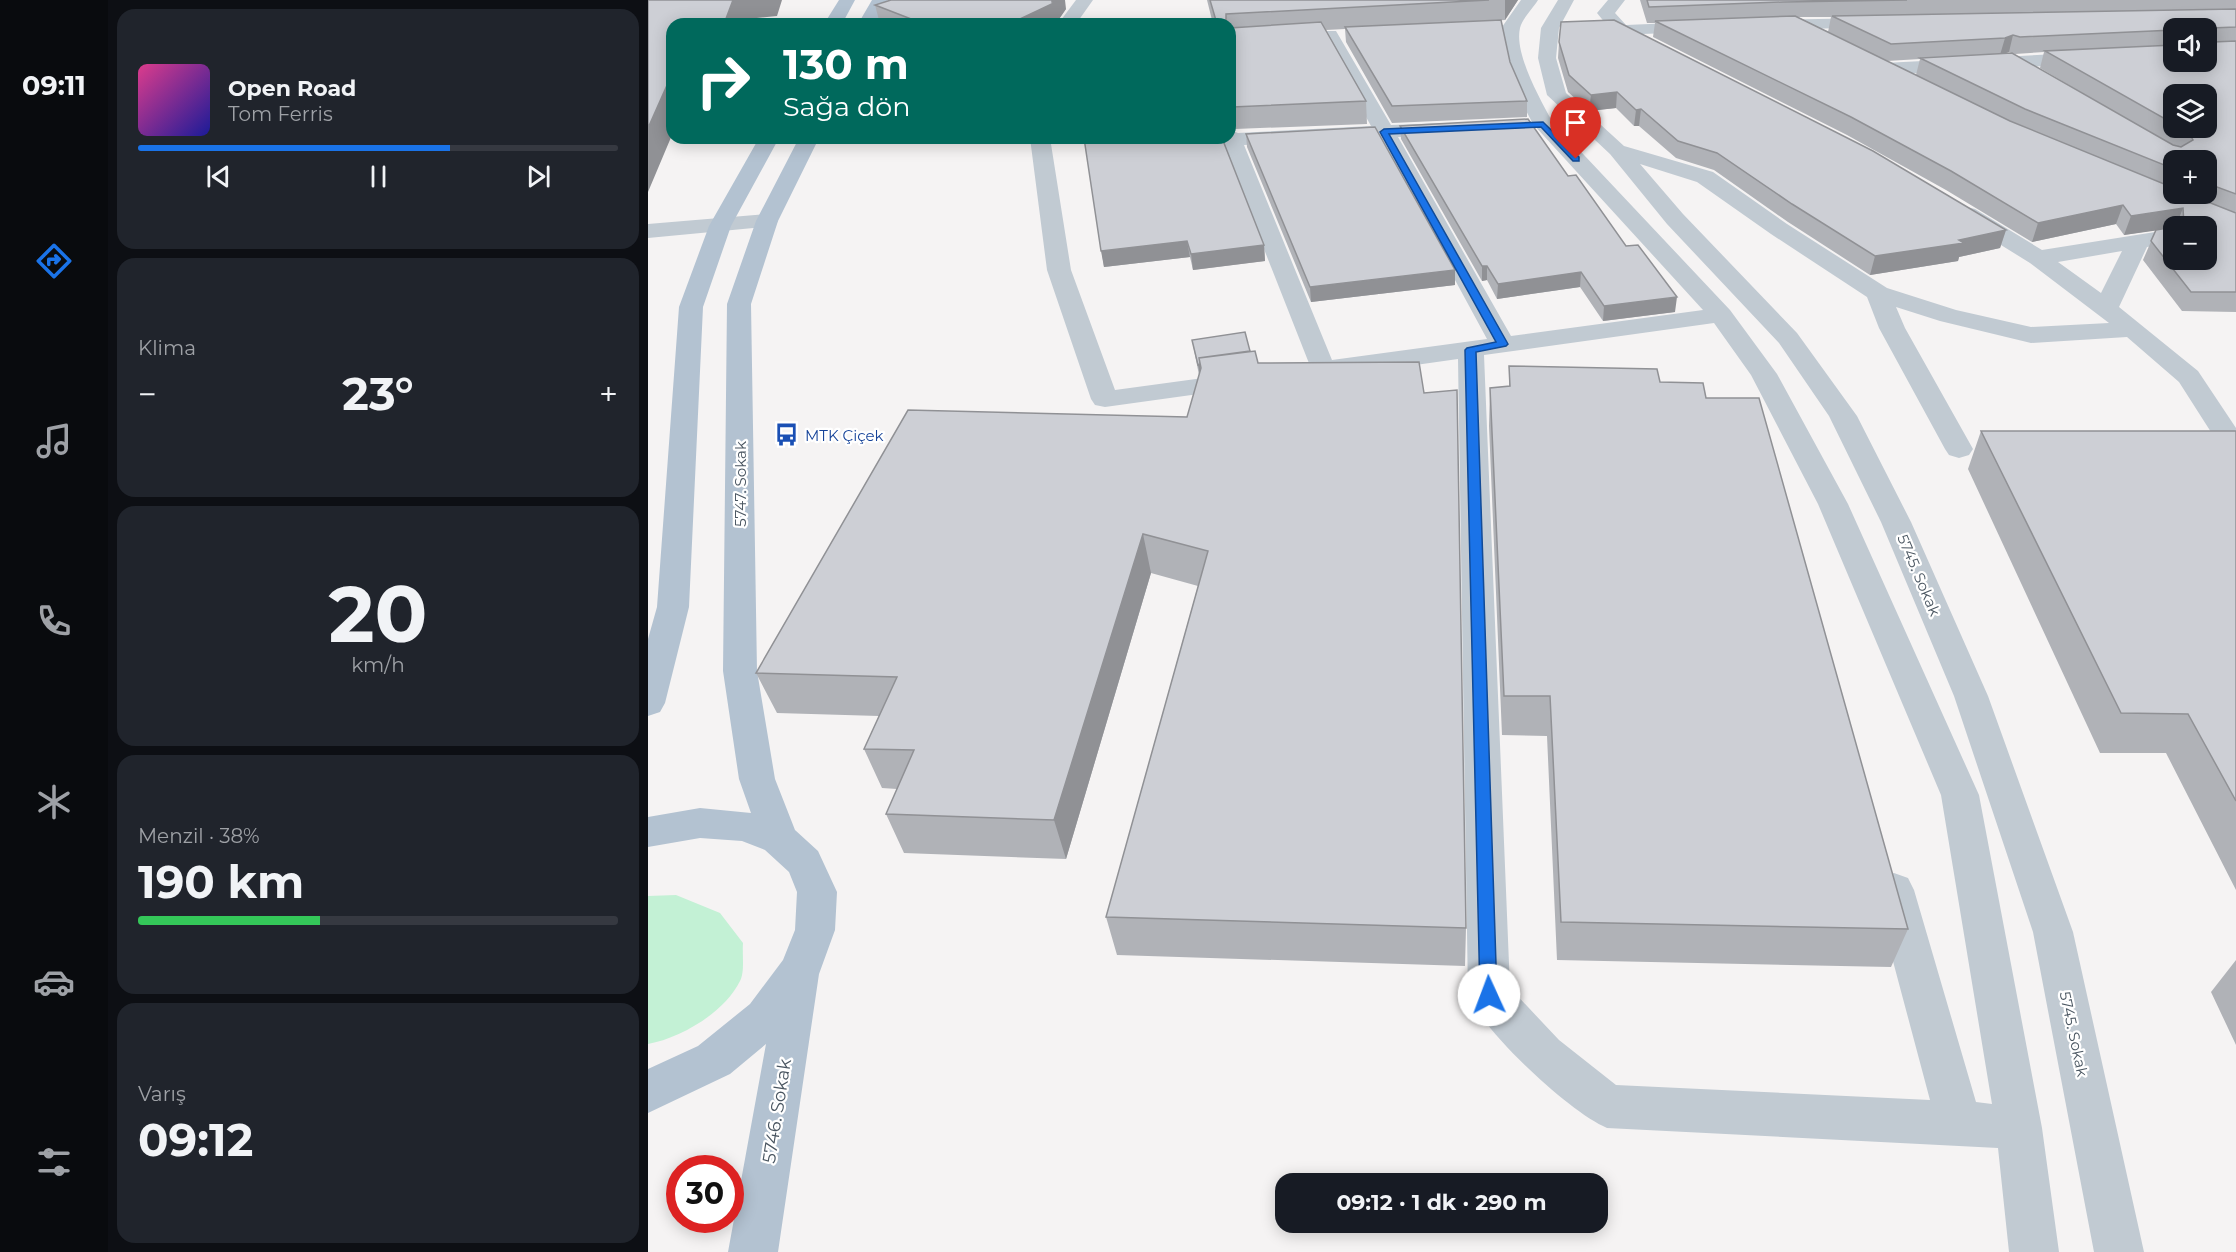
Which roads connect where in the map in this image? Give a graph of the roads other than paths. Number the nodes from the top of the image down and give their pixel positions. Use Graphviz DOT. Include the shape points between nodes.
graph roads {
  1 [pos="847,0"];
  2 [pos="880,0"];
  3 [pos="1084,0"];
  4 [pos="1530,0"];
  5 [pos="1566,0"];
  6 [pos="1617,0"];
  7 [pos="836,18"];
  8 [pos="870,18"];
  9 [pos="1071,18"];
  10 [pos="1889,23"];
  11 [pos="1796,25"];
  12 [pos="1746,26"];
  13 [pos="1713,27"];
  14 [pos="1621,31"];
  15 [pos="1352,34"];
  16 [pos="1329,35"];
  17 [pos="1307,36"];
  18 [pos="1835,44"];
  19 [pos="1661,50"];
  20 [pos="2163,53"];
  21 [pos="1864,59"];
  22 [pos="2008,60"];
  23 [pos="1884,69"];
  24 [pos="2037,77"];
  25 [pos="1916,85"];
  26 [pos="1464,128"];
  27 [pos="1384,132"];
  28 [pos="1236,137"];
  29 [pos="766,144"];
  30 [pos="806,144"];
  31 [pos="1041,144"];
  32 [pos="1233,144"];
  33 [pos="1617,150"];
  34 [pos="1949,203"];
  35 [pos="767,221"];
  36 [pos="720,226"];
  37 [pos="648,231"];
  38 [pos="2163,238"];
  39 [pos="2138,242"];
  40 [pos="2038,258"];
  41 [pos="1878,293"];
  42 [pos="2106,308"];
  43 [pos="1721,315"];
  44 [pos="2133,329"];
  45 [pos="1487,347"];
  46 [pos="1764,374"];
  47 [pos="1265,377"];
  48 [pos="2235,448"];
  49 [pos="1959,449"];
  50 [pos="1776,467"];
  51 [pos="648,703"];
  52 [pos="648,832"];
  53 [pos="779,839"];
  54 [pos="1886,858"];
  55 [pos="800,970"];
  56 [pos="648,1092"];
  57 [pos="1959,1123"];
  58 [pos="2019,1128"];
  59 [pos="753,1252"];
  60 [pos="2034,1252"];
  61 [pos="2118,1252"];
  1 -- 7 [label="main road"];
  2 -- 8 [label="main road"];
  3 -- 9 [label="street"];
  4 -- 43 [label="street" via="1500,27 1513,54 1532,125"];
  5 -- 33 [label="street, 5745. Sokak" via="1550,27 1547,58 1557,95"];
  6 -- 14 [label="street" via="1606,13"];
  10 -- 11 [label="street"];
  11 -- 12 [label="street"];
  11 -- 18 [label="street"];
  13 -- 14 [label="street"];
  14 -- 19 [label="street"];
  15 -- 16 [label="street"];
  16 -- 17 [label="street"];
  16 -- 27 [label="street"];
  20 -- 22 [label="street"];
  21 -- 23 [label="street"];
  22 -- 23 [label="street"];
  22 -- 24 [label="street"];
  23 -- 25 [label="street"];
  26 -- 27 [label="street"];
  27 -- 28 [label="street"];
  27 -- 45 [label="street"];
  29 -- 36 [label="main road"];
  30 -- 35 [label="main road, 5747. Sokak"];
  31 -- 47 [label="street" via="1059,270 1104,399"];
  32 -- 45 [label="street" via="1311,371"];
  33 -- 41 [label="street" via="1705,177"];
  33 -- 61 [label="street, 5745. Sokak" via="1675,219 1788,338 1843,416 1896,522 1971,696 2053,933"];
  34 -- 40 [label="street"];
  35 -- 36 [label="street"];
  35 -- 53 [label="main road, 5747. Sokak" via="739,304 740,670 757,779"];
  36 -- 37 [label="street"];
  36 -- 51 [label="main road" via="691,307 673,607"];
  38 -- 39 [label="street"];
  39 -- 40 [label="street"];
  39 -- 42 [label="street"];
  40 -- 42 [label="street"];
  41 -- 44 [label="street" via="1949,316 2031,335"];
  41 -- 49 [label="street" via="1892,328"];
  42 -- 44 [label="street"];
  43 -- 45 [label="street"];
  43 -- 46 [label="street"];
  44 -- 48 [label="street" via="2189,377"];
  45 -- 57 [label="street" via="1489,995 1543,1054 1607,1106"];
  46 -- 50 [label="street" via="1754,387"];
  46 -- 58 [label="street" via="1833,504 1960,795"];
  52 -- 53 [label="main road, 5746. Sokak" via="700,823 744,826"];
  53 -- 55 [label="main road, 5746. Sokak" via="804,862 816,892 815,930"];
  54 -- 57 [label="street"];
  55 -- 56 [label="main road, 5746. Sokak" via="765,1018 714,1060"];
  55 -- 59 [label="main road, 5746. Sokak"];
  57 -- 58 [label="street"];
  58 -- 60 [label="street"];
}
